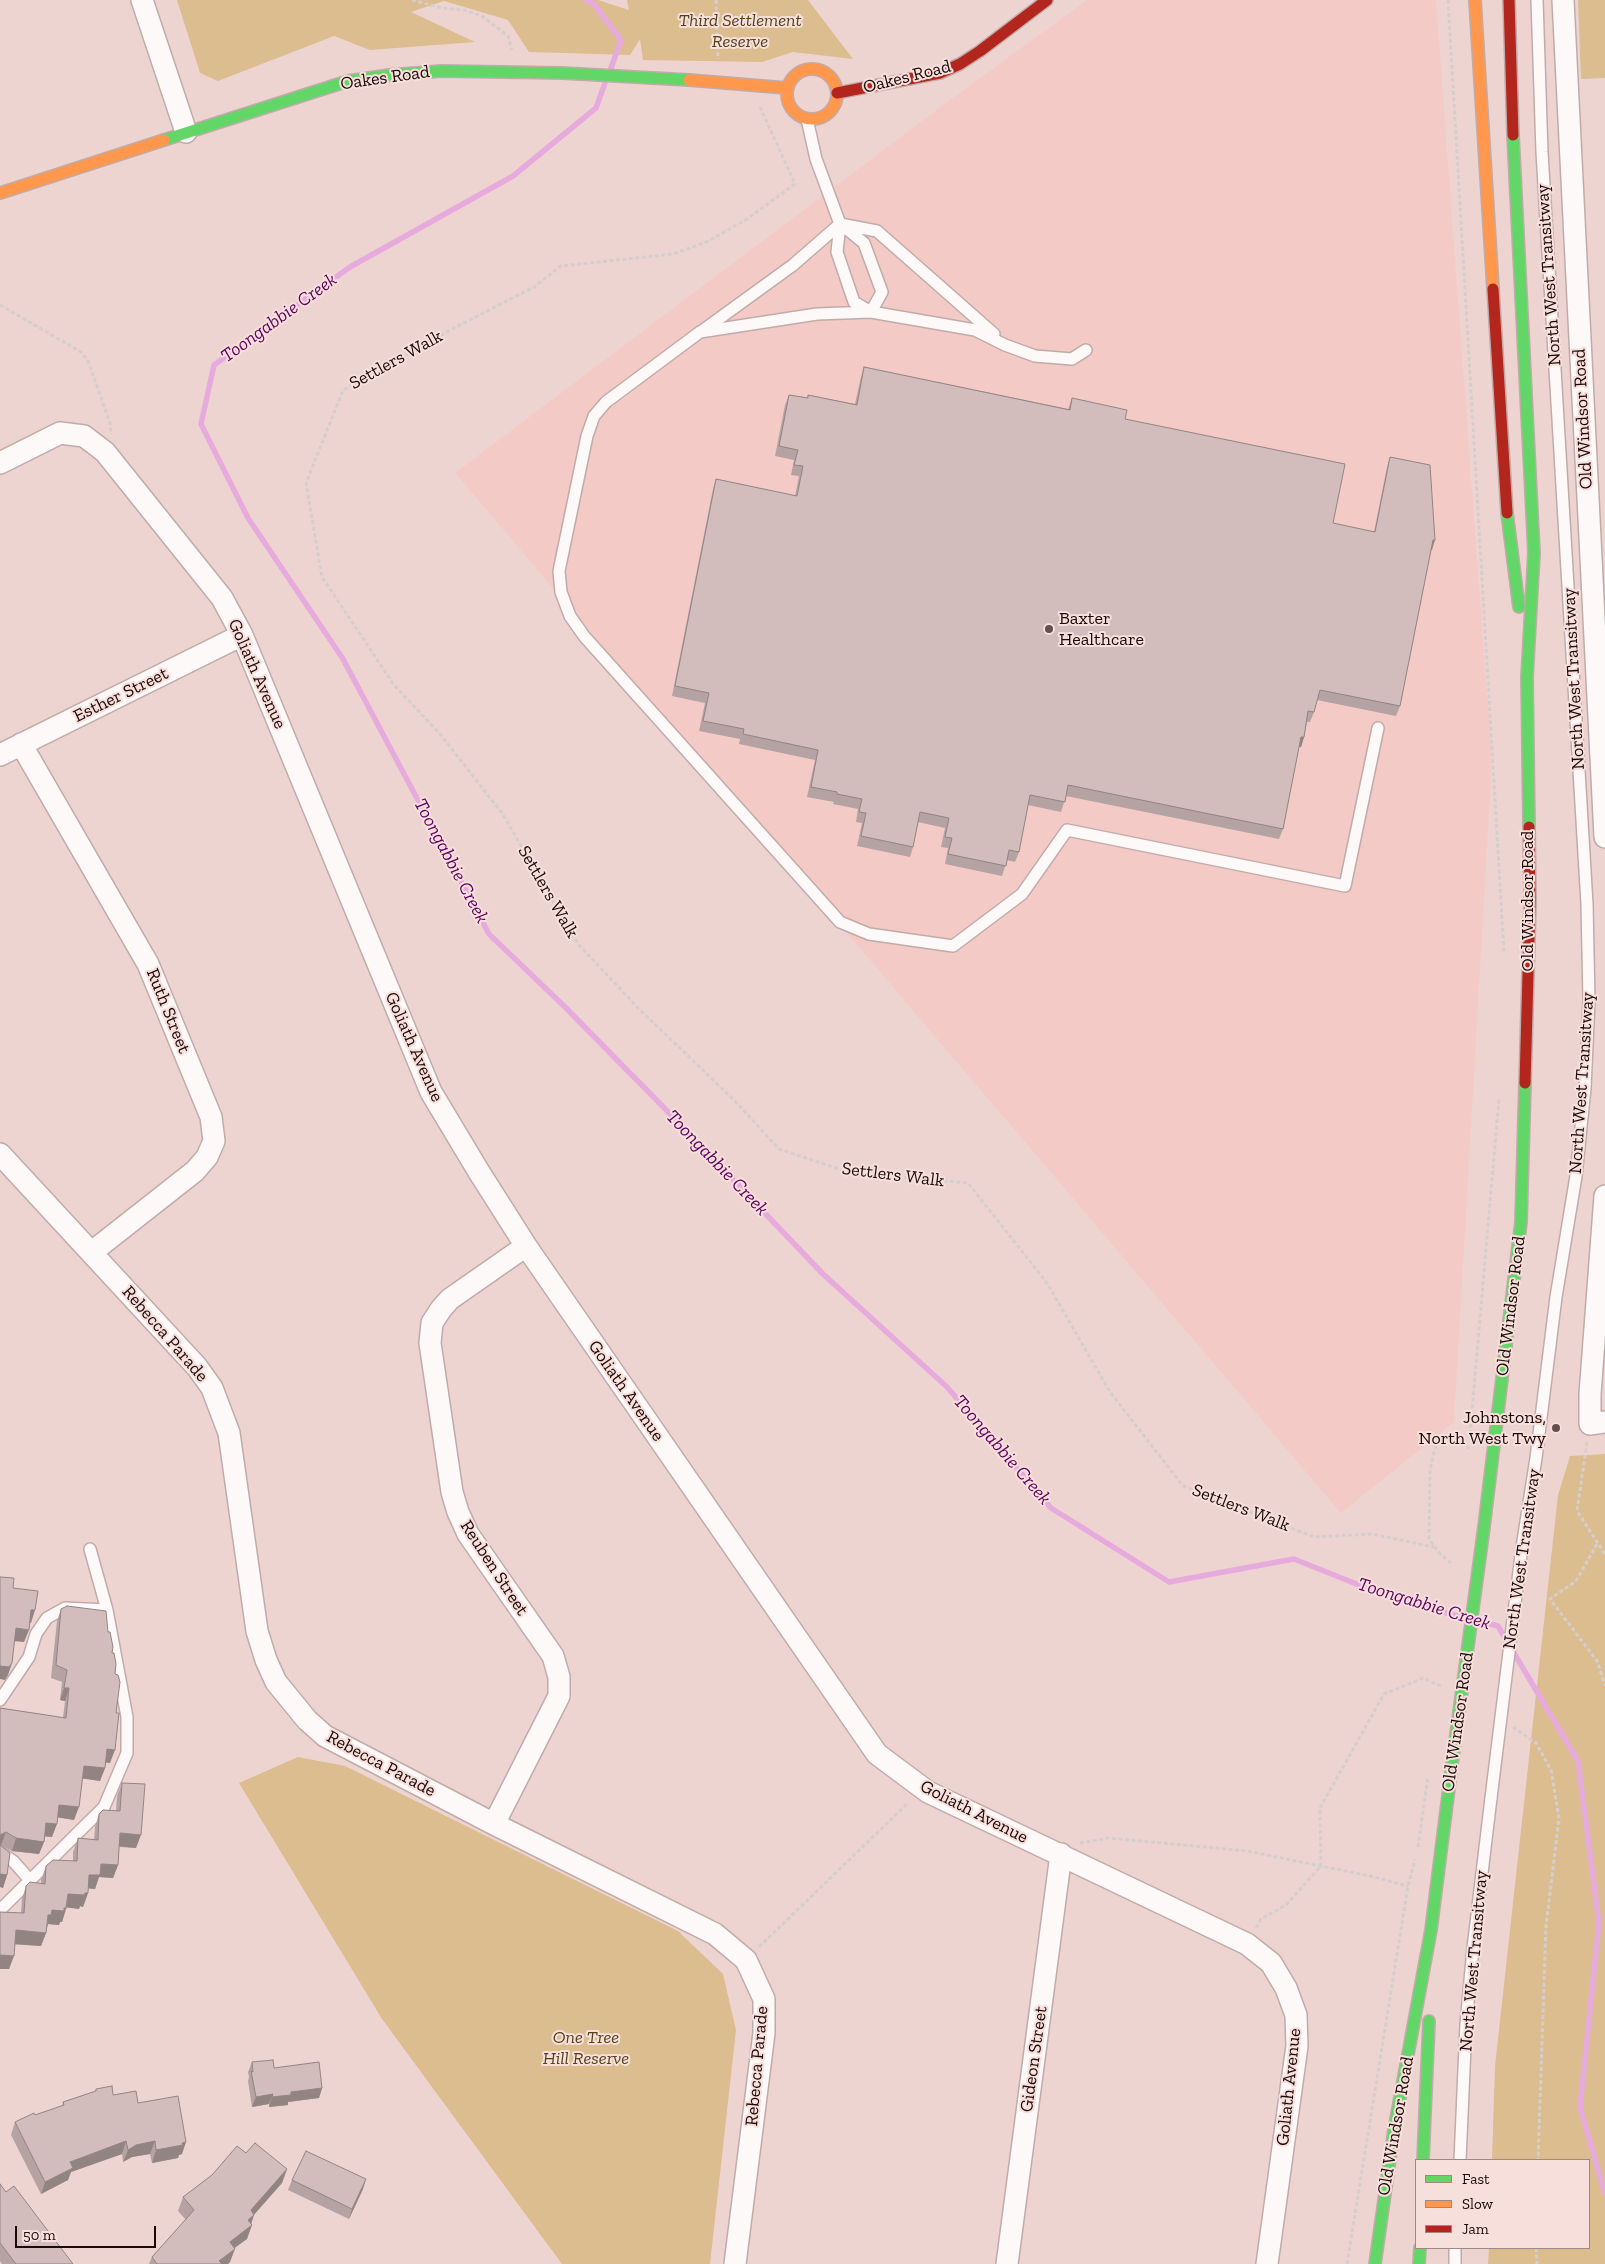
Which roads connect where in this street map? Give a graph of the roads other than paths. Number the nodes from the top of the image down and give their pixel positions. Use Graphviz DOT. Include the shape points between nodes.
graph roads {
  1 [pos="142,0"];
  2 [pos="1047,0"];
  3 [pos="1475,0"];
  4 [pos="1509,0"];
  5 [pos="1537,0"];
  6 [pos="1563,0"];
  7 [pos="787,88"];
  8 [pos="837,93"];
  9 [pos="807,119"];
  10 [pos="186,132"];
  11 [pos="0,193"];
  12 [pos="840,224"];
  13 [pos="871,312"];
  14 [pos="700,332"];
  15 [pos="1005,345"];
  16 [pos="1086,350"];
  17 [pos="0,463"];
  18 [pos="242,635"];
  19 [pos="1527,678"];
  20 [pos="1378,728"];
  21 [pos="21,744"];
  22 [pos="0,755"];
  23 [pos="1605,837"];
  24 [pos="0,1154"];
  25 [pos="1605,1196"];
  26 [pos="526,1246"];
  27 [pos="92,1252"];
  28 [pos="1598,1423"];
  29 [pos="90,1549"];
  30 [pos="107,1610"];
  31 [pos="0,1700"];
  32 [pos="494,1824"];
  33 [pos="0,1852"];
  34 [pos="1061,1854"];
  35 [pos="30,1880"];
  36 [pos="0,1910"];
  37 [pos="1431,1930"];
  38 [pos="1423,2159"];
  39 [pos="1460,2159"];
  40 [pos="1420,2249"];
  41 [pos="1455,2249"];
  42 [pos="735,2264"];
  43 [pos="1007,2264"];
  44 [pos="1267,2264"];
  45 [pos="1375,2264"];
  46 [pos="1419,2264"];
  47 [pos="1455,2264"];
  1 -- 10 [label="street"];
  2 -- 8 [label="main road, Oakes Road" via="980,51 940,73"];
  3 -- 19 [label="main road, Old Windsor Road" via="1506,505"];
  4 -- 19 [label="main road, Old Windsor Road" via="1514,168 1534,553"];
  5 -- 39 [label="lane, North West Transitway, bridge" via="1542,152 1586,895 1589,1002 1576,1176 1522,1546 1472,1948"];
  6 -- 23 [label="street, Old Windsor Road"];
  7 -- 8 [label="main road" via="795,75 810,69 825,73"];
  7 -- 9 [label="main road" via="786,97 793,111"];
  7 -- 10 [label="main road, Oakes Road" via="562,73 441,71 348,81"];
  8 -- 9 [label="main road" via="828,114 814,120"];
  9 -- 12 [label="lane" via="816,159"];
  10 -- 11 [label="main road, Oakes Road"];
  12 -- 13 [label="lane" via="837,252 851,294 854,302"];
  12 -- 13 [label="lane" via="864,242 882,292"];
  12 -- 14 [label="lane" via="793,265"];
  12 -- 15 [label="lane" via="877,231"];
  13 -- 14 [label="lane" via="817,314"];
  13 -- 15 [label="lane" via="975,330"];
  14 -- 20 [label="lane" via="606,402 594,416 586,436 559,571 561,592 570,616 584,636 840,922 869,934 953,946 1022,894 1067,830 1345,886"];
  15 -- 16 [label="lane" via="1035,356 1056,359 1072,359"];
  17 -- 18 [label="street, Goliath Avenue" via="60,433 84,436 105,452 222,598"];
  18 -- 21 [label="street, Esther Street"];
  18 -- 26 [label="street, Goliath Avenue" via="431,1092"];
  19 -- 37 [label="main road, Old Windsor Road, bridge" via="1530,901 1521,1222"];
  21 -- 22 [label="street, Esther Street"];
  21 -- 27 [label="street, Ruth Street" via="148,964 212,1117 214,1141 207,1157 195,1171"];
  24 -- 27 [label="street, Rebecca Parade"];
  25 -- 28 [label="street" via="1590,1394"];
  26 -- 32 [label="street, Reuben Street" via="446,1304 432,1323 430,1343 452,1492 458,1512 468,1534 553,1656 559,1676 558,1696"];
  26 -- 34 [label="street, Goliath Avenue" via="877,1754 923,1788"];
  27 -- 32 [label="street, Rebecca Parade" via="197,1367 212,1388 229,1433 258,1631 276,1682 307,1720 325,1736"];
  29 -- 30 [label="lane"];
  30 -- 31 [label="lane" via="65,1608 47,1618 36,1634 29,1657"];
  30 -- 35 [label="lane" via="126,1717 127,1753 104,1807"];
  32 -- 42 [label="street, Rebecca Parade" via="714,1934 746,1960 764,1998 764,2033"];
  33 -- 35 [label="lane"];
  34 -- 43 [label="street, Gideon Street"];
  34 -- 44 [label="street, Goliath Avenue" via="1247,1944 1271,1962 1286,1988 1296,2015 1297,2046"];
  35 -- 36 [label="lane"];
  37 -- 38 [label="main road, Old Windsor Road"];
  37 -- 45 [label="main road, Old Windsor Road" via="1394,2130"];
  40 -- 46 [label="main road"];
  41 -- 47 [label="lane"];
}
